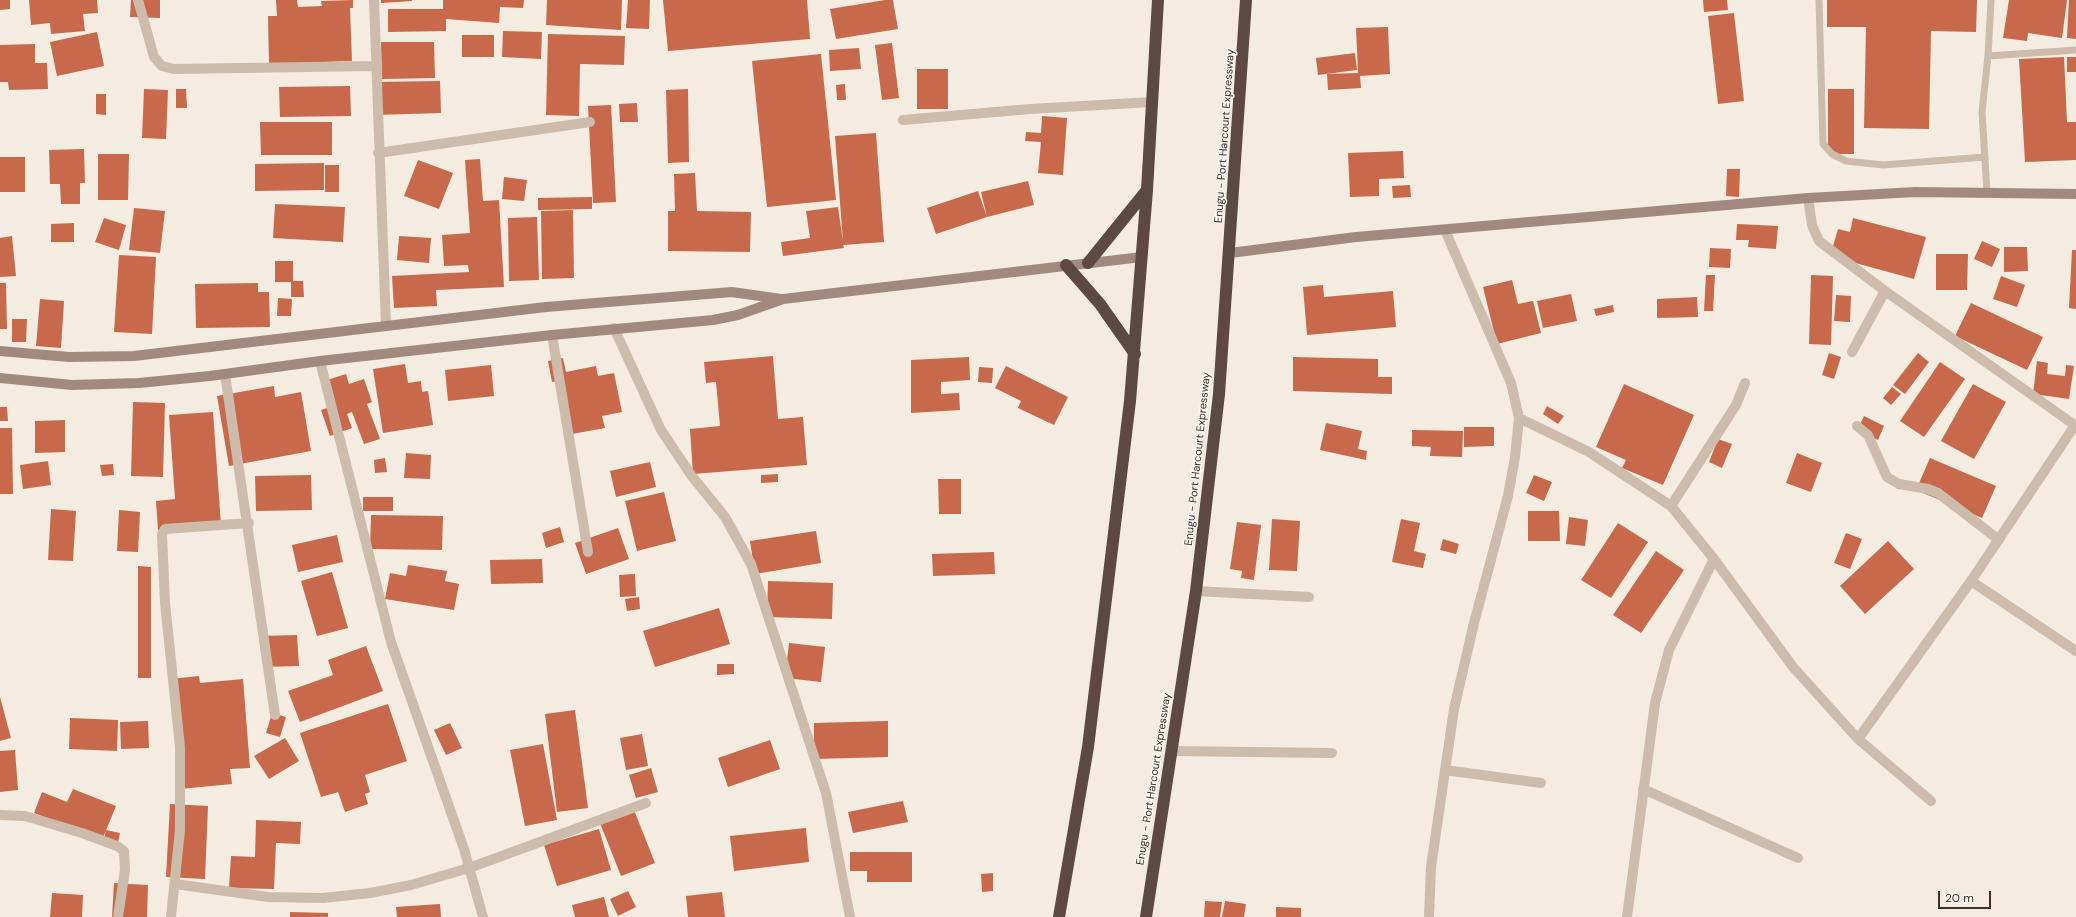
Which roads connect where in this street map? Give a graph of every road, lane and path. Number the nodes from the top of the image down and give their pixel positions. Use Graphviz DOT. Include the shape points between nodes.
graph roads {
  1 [pos="138,0"];
  2 [pos="374,0"];
  3 [pos="1158,0"];
  4 [pos="1246,0"];
  5 [pos="1819,0"];
  6 [pos="1991,0"];
  7 [pos="2076,50"];
  8 [pos="1988,56"];
  9 [pos="375,66"];
  10 [pos="1152,102"];
  11 [pos="903,120"];
  12 [pos="590,122"];
  13 [pos="378,153"];
  14 [pos="1985,158"];
  15 [pos="1148,190"];
  16 [pos="1988,192"];
  17 [pos="2076,194"];
  18 [pos="1808,198"];
  19 [pos="1445,230"];
  20 [pos="1230,253"];
  21 [pos="1142,257"];
  22 [pos="1088,263"];
  23 [pos="1066,265"];
  24 [pos="1885,291"];
  25 [pos="783,299"];
  26 [pos="386,326"];
  27 [pos="614,328"];
  28 [pos="552,335"];
  29 [pos="0,351"];
  30 [pos="1852,352"];
  31 [pos="1135,354"];
  32 [pos="320,361"];
  33 [pos="226,374"];
  34 [pos="0,378"];
  35 [pos="1744,383"];
  36 [pos="1518,418"];
  37 [pos="1857,426"];
  38 [pos="2075,426"];
  39 [pos="1671,506"];
  40 [pos="249,523"];
  41 [pos="1999,540"];
  42 [pos="588,552"];
  43 [pos="1714,559"];
  44 [pos="1971,581"];
  45 [pos="1196,591"];
  46 [pos="1309,597"];
  47 [pos="2076,651"];
  48 [pos="275,715"];
  49 [pos="1858,739"];
  50 [pos="1171,751"];
  51 [pos="1332,753"];
  52 [pos="1445,770"];
  53 [pos="1541,783"];
  54 [pos="1643,789"];
  55 [pos="1931,801"];
  56 [pos="646,803"];
  57 [pos="0,815"];
  58 [pos="1798,858"];
  59 [pos="469,868"];
  60 [pos="174,884"];
  61 [pos="118,917"];
  62 [pos="171,917"];
  63 [pos="484,917"];
  64 [pos="850,917"];
  65 [pos="1059,917"];
  66 [pos="1146,917"];
  67 [pos="1429,917"];
  68 [pos="1627,917"];
  1 -- 9 [label="street" via="154,57 162,66 174,70"];
  2 -- 9 [label="street"];
  3 -- 10 [label="highway"];
  4 -- 20 [label="highway, Enugu - Port Harcourt Expressway"];
  5 -- 14 [label="lane" via="1823,144 1832,154 1846,161 1882,165"];
  6 -- 8 [label="lane"];
  7 -- 8 [label="lane"];
  8 -- 14 [label="lane" via="1982,112"];
  9 -- 13 [label="street"];
  10 -- 11 [label="street"];
  10 -- 15 [label="highway"];
  12 -- 13 [label="street"];
  13 -- 26 [label="street"];
  14 -- 16 [label="lane"];
  15 -- 21 [label="highway"];
  15 -- 22 [label="highway"];
  16 -- 17 [label="main road"];
  16 -- 18 [label="main road" via="1915,192"];
  18 -- 19 [label="main road"];
  18 -- 24 [label="street" via="1812,225 1819,241"];
  19 -- 20 [label="main road" via="1356,237"];
  19 -- 36 [label="street" via="1510,383"];
  20 -- 45 [label="highway, Enugu - Port Harcourt Expressway" via="1220,394"];
  21 -- 22 [label="main road"];
  21 -- 31 [label="highway"];
  22 -- 23 [label="main road"];
  23 -- 25 [label="main road"];
  23 -- 31 [label="highway" via="1100,304"];
  24 -- 30 [label="street"];
  24 -- 38 [label="street"];
  25 -- 26 [label="main road" via="732,292 700,294 546,307"];
  25 -- 27 [label="main road" via="738,315 713,320"];
  26 -- 29 [label="main road" via="134,356 68,357"];
  27 -- 28 [label="main road"];
  27 -- 64 [label="street" via="661,430 691,475 725,517 752,564 826,793"];
  28 -- 32 [label="main road"];
  28 -- 42 [label="street"];
  31 -- 65 [label="highway" via="1088,746"];
  32 -- 33 [label="main road"];
  32 -- 59 [label="street" via="391,642"];
  33 -- 34 [label="main road" via="139,383 80,384"];
  33 -- 40 [label="street"];
  35 -- 39 [label="street" via="1736,405"];
  36 -- 39 [label="street" via="1589,452"];
  36 -- 52 [label="street" via="1516,456 1508,496 1454,709"];
  37 -- 41 [label="street" via="1868,436 1886,477 1899,484 1938,492"];
  38 -- 41 [label="street"];
  39 -- 43 [label="street"];
  40 -- 48 [label="street"];
  40 -- 60 [label="street" via="165,529 162,534 165,603 180,747 180,830"];
  41 -- 44 [label="street"];
  43 -- 49 [label="street" via="1793,667"];
  43 -- 54 [label="street" via="1669,650 1654,703"];
  44 -- 47 [label="street"];
  44 -- 49 [label="street"];
  45 -- 46 [label="street"];
  45 -- 50 [label="highway, Enugu - Port Harcourt Expressway"];
  49 -- 55 [label="street"];
  50 -- 51 [label="street"];
  50 -- 66 [label="highway, Enugu - Port Harcourt Expressway"];
  52 -- 53 [label="street"];
  52 -- 67 [label="street" via="1431,866"];
  54 -- 58 [label="street"];
  54 -- 68 [label="street"];
  56 -- 59 [label="street"];
  57 -- 61 [label="street" via="25,816 82,833 124,851 125,870"];
  59 -- 60 [label="street" via="411,885 323,898 268,897"];
  59 -- 63 [label="street"];
  60 -- 62 [label="street"];
}
